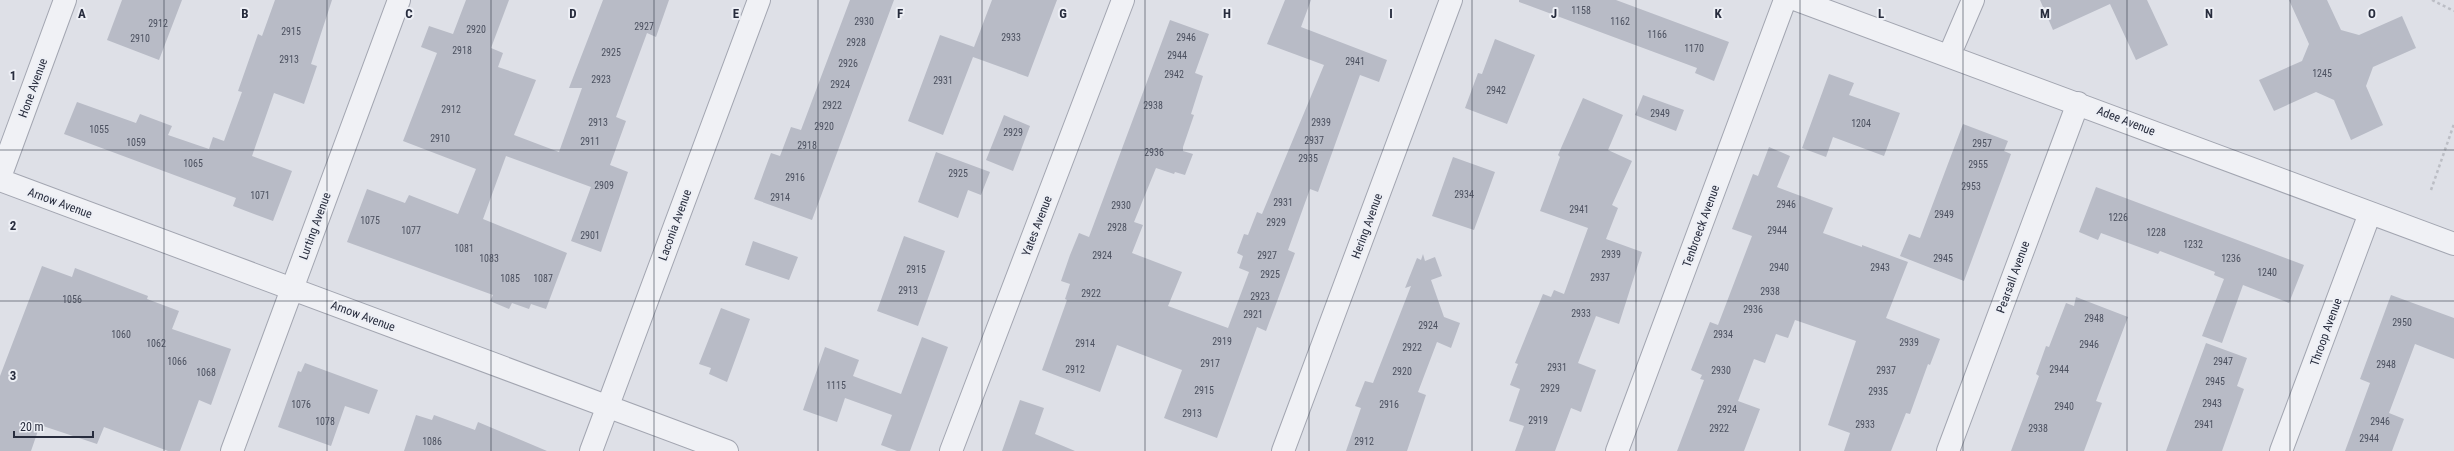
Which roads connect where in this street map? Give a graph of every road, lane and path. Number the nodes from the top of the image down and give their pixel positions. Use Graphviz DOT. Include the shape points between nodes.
graph roads {
  1 [pos="65,0"];
  2 [pos="399,0"];
  3 [pos="759,0"];
  4 [pos="1123,0"];
  5 [pos="1451,0"];
  6 [pos="1785,0"];
  7 [pos="1797,0"];
  8 [pos="1973,0"];
  9 [pos="2432,0"];
  10 [pos="2454,11"];
  11 [pos="1949,56"];
  12 [pos="2078,103"];
  13 [pos="2454,124"];
  14 [pos="0,177"];
  15 [pos="0,180"];
  16 [pos="2431,190"];
  17 [pos="2370,213"];
  18 [pos="2454,244"];
  19 [pos="292,289"];
  20 [pos="608,407"];
  21 [pos="232,451"];
  22 [pos="591,451"];
  23 [pos="727,451"];
  24 [pos="951,451"];
  25 [pos="1283,451"];
  26 [pos="1617,451"];
  27 [pos="1948,451"];
  28 [pos="2281,451"];
  1 -- 14 [label="street, Hone Avenue"];
  2 -- 19 [label="street, Lurting Avenue"];
  3 -- 20 [label="street, Laconia Avenue"];
  4 -- 24 [label="street, Yates Avenue"];
  5 -- 25 [label="street, Hering Avenue"];
  6 -- 26 [label="street, Tenbroeck Avenue"];
  7 -- 11 [label="street, Adee Avenue"];
  8 -- 11 [label="street"];
  9 -- 10 [label="path"];
  11 -- 12 [label="street, Adee Avenue"];
  12 -- 17 [label="street, Adee Avenue"];
  12 -- 27 [label="street, Pearsall Avenue"];
  13 -- 16 [label="path"];
  15 -- 19 [label="street, Arnow Avenue"];
  17 -- 18 [label="street, Adee Avenue"];
  17 -- 28 [label="street, Throop Avenue"];
  19 -- 20 [label="street, Arnow Avenue"];
  19 -- 21 [label="street, Lurting Avenue"];
  20 -- 22 [label="street, Laconia Avenue"];
  20 -- 23 [label="street, Arnow Avenue"];
}
